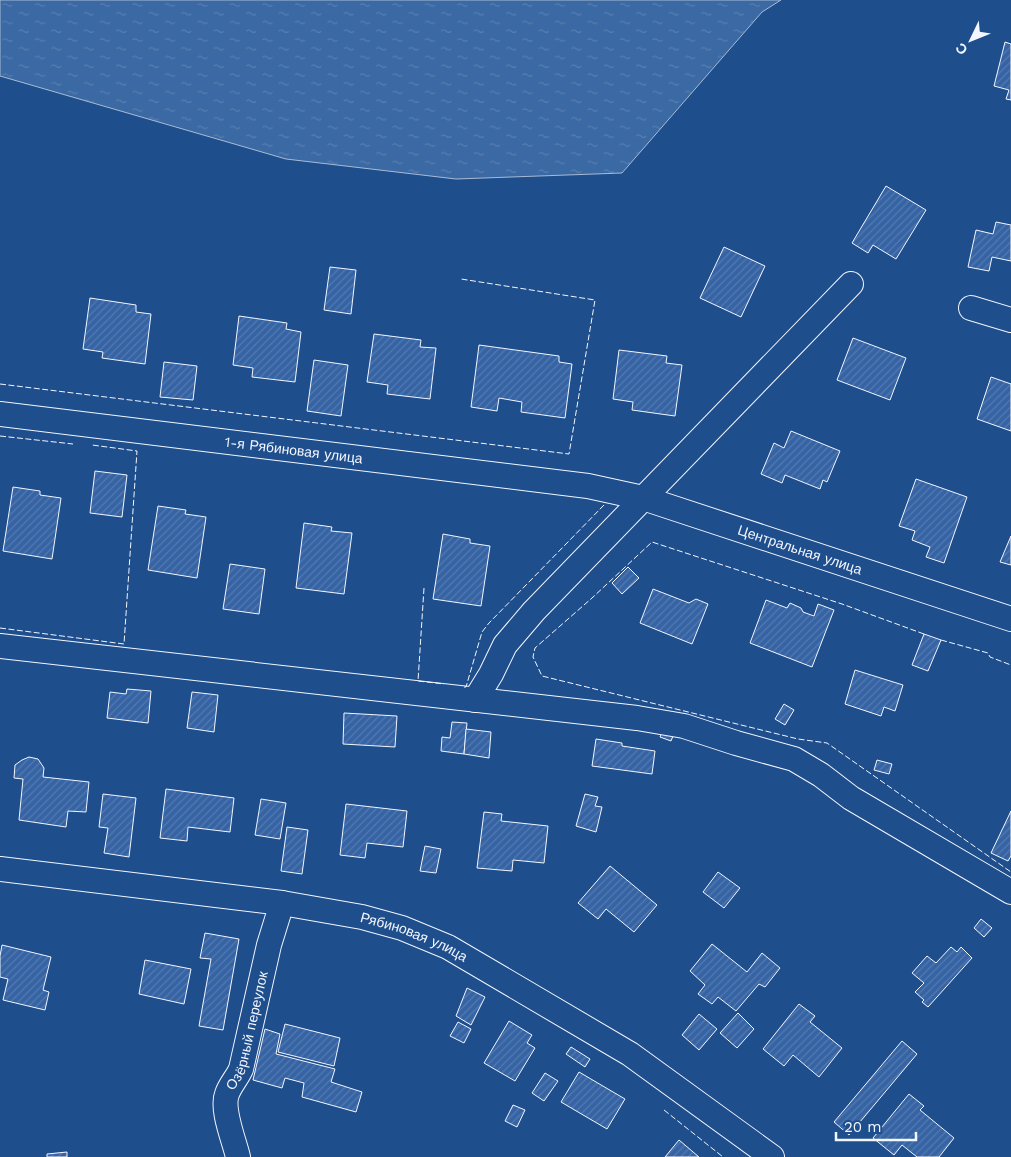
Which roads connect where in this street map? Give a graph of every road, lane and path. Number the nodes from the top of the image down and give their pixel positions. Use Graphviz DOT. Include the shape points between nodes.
graph roads {
  1 [pos="851,284"];
  2 [pos="971,308"];
  3 [pos="1011,320"];
  4 [pos="0,414"];
  5 [pos="588,486"];
  6 [pos="643,498"];
  7 [pos="1011,619"];
  8 [pos="0,646"];
  9 [pos="475,700"];
  10 [pos="0,869"];
  11 [pos="1011,892"];
  12 [pos="282,903"];
  13 [pos="238,1157"];
  14 [pos="772,1157"];
  1 -- 6 [label="street"];
  2 -- 3 [label="street"];
  4 -- 5 [label="street, 1-я Рябиновая улица"];
  5 -- 6 [label="street, Центральная улица"];
  6 -- 7 [label="street, Центральная улица"];
  6 -- 9 [label="street" via="505,645"];
  8 -- 9 [label="street"];
  9 -- 11 [label="street" via="684,726 794,759 850,798"];
  10 -- 12 [label="street, Рябиновая улица"];
  12 -- 13 [label="street, Озёрный переулок" via="269,945 241,1069 226,1098 225,1108"];
  12 -- 14 [label="street, Рябиновая улица" via="362,917 448,946 630,1054"];
}
